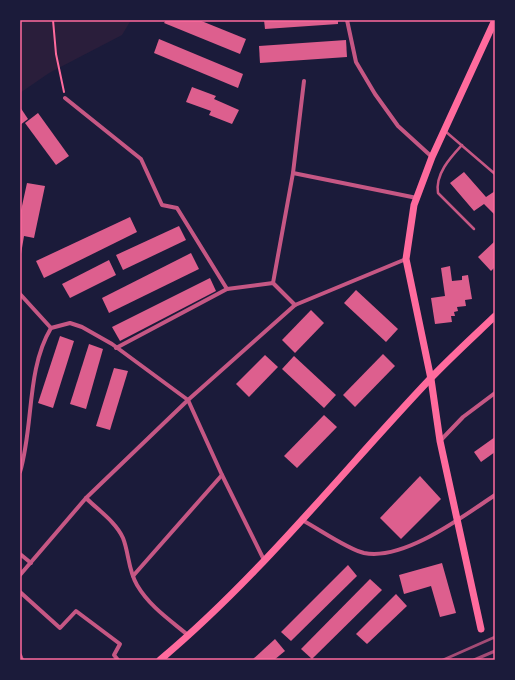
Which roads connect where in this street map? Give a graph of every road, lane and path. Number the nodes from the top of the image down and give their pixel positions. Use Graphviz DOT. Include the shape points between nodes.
graph roads {
  1 [pos="53,20"];
  2 [pos="347,20"];
  3 [pos="495,20"];
  4 [pos="304,80"];
  5 [pos="65,98"];
  6 [pos="445,131"];
  7 [pos="462,145"];
  8 [pos="432,157"];
  9 [pos="293,172"];
  10 [pos="495,174"];
  11 [pos="417,198"];
  12 [pos="474,229"];
  13 [pos="406,259"];
  14 [pos="274,284"];
  15 [pos="227,289"];
  16 [pos="20,294"];
  17 [pos="294,305"];
  18 [pos="495,316"];
  19 [pos="51,328"];
  20 [pos="116,348"];
  21 [pos="430,379"];
  22 [pos="495,393"];
  23 [pos="188,400"];
  24 [pos="440,441"];
  25 [pos="20,472"];
  26 [pos="222,475"];
  27 [pos="495,495"];
  28 [pos="86,498"];
  29 [pos="302,520"];
  30 [pos="457,520"];
  31 [pos="20,554"];
  32 [pos="264,560"];
  33 [pos="31,562"];
  34 [pos="20,575"];
  35 [pos="133,576"];
  36 [pos="20,592"];
  37 [pos="481,629"];
  38 [pos="189,636"];
  39 [pos="20,655"];
  40 [pos="22,660"];
  41 [pos="118,660"];
  42 [pos="160,660"];
  1 -- 5 [label="path" via="56,54"];
  2 -- 8 [label="street" via="356,62 375,94 398,126"];
  3 -- 6 [label="main road"];
  4 -- 9 [label="street"];
  5 -- 15 [label="street" via="141,158 162,205 177,208"];
  6 -- 7 [label="lane"];
  6 -- 8 [label="main road"];
  7 -- 10 [label="lane"];
  7 -- 12 [label="lane" via="443,170 438,182 438,193"];
  8 -- 11 [label="main road"];
  9 -- 11 [label="street"];
  9 -- 14 [label="street"];
  11 -- 13 [label="main road"];
  13 -- 17 [label="street"];
  13 -- 21 [label="main road"];
  14 -- 15 [label="street"];
  14 -- 17 [label="street"];
  15 -- 20 [label="street"];
  16 -- 19 [label="street"];
  17 -- 23 [label="street"];
  18 -- 21 [label="main road"];
  19 -- 20 [label="street" via="70,323 82,327"];
  19 -- 25 [label="street" via="43,341 35,374 26,451"];
  20 -- 23 [label="street"];
  21 -- 24 [label="main road"];
  21 -- 29 [label="main road"];
  22 -- 24 [label="street" via="463,417"];
  23 -- 26 [label="street"];
  23 -- 28 [label="street"];
  24 -- 30 [label="main road"];
  26 -- 32 [label="street"];
  26 -- 35 [label="street"];
  27 -- 30 [label="street"];
  28 -- 33 [label="street"];
  28 -- 35 [label="street" via="113,524 123,538"];
  29 -- 30 [label="street" via="363,553 382,554 407,548"];
  29 -- 32 [label="main road"];
  30 -- 37 [label="main road"];
  31 -- 33 [label="street"];
  32 -- 38 [label="main road"];
  33 -- 34 [label="street"];
  35 -- 38 [label="street" via="153,607"];
  36 -- 41 [label="street" via="60,628 76,611 120,644 114,655"];
  38 -- 42 [label="main road"];
  39 -- 40 [label="street"];
}
